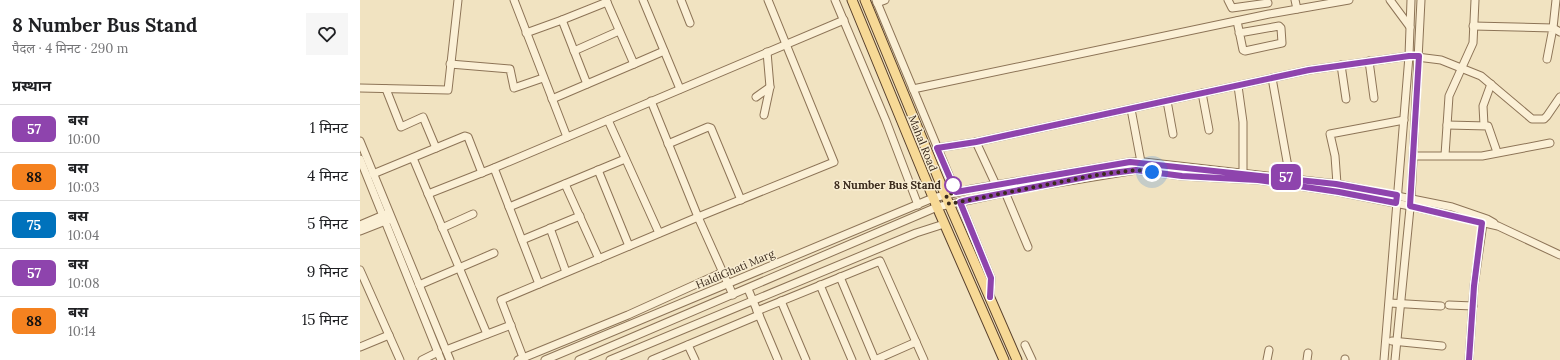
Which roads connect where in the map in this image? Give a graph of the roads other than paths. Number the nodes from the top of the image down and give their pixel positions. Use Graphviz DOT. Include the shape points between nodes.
graph roads {
  1 [pos="458,0"];
  2 [pos="514,0"];
  3 [pos="643,0"];
  4 [pos="681,0"];
  5 [pos="768,0"];
  6 [pos="835,0"];
  7 [pos="852,0"];
  8 [pos="865,0"];
  9 [pos="885,0"];
  10 [pos="1228,0"];
  11 [pos="1295,0"];
  12 [pos="1301,0"];
  13 [pos="1349,0"];
  14 [pos="1390,0"];
  15 [pos="1411,0"];
  16 [pos="1421,0"];
  17 [pos="1475,0"];
  18 [pos="1556,0"];
  19 [pos="606,1"];
  20 [pos="876,1"];
  21 [pos="1268,1"];
  22 [pos="1300,9"];
  23 [pos="1270,14"];
  24 [pos="562,20"];
  25 [pos="844,20"];
  26 [pos="1237,21"];
  27 [pos="690,23"];
  28 [pos="1473,26"];
  29 [pos="1410,27"];
  30 [pos="1553,28"];
  31 [pos="619,31"];
  32 [pos="1560,32"];
  33 [pos="526,33"];
  34 [pos="1239,33"];
  35 [pos="786,44"];
  36 [pos="574,51"];
  37 [pos="664,51"];
  38 [pos="767,52"];
  39 [pos="1409,56"];
  40 [pos="1419,56"];
  41 [pos="1547,59"];
  42 [pos="1369,61"];
  43 [pos="450,64"];
  44 [pos="634,64"];
  45 [pos="1341,65"];
  46 [pos="1462,67"];
  47 [pos="543,78"];
  48 [pos="1272,78"];
  49 [pos="587,84"];
  50 [pos="1491,84"];
  51 [pos="1238,86"];
  52 [pos="770,87"];
  53 [pos="360,88"];
  54 [pos="386,89"];
  55 [pos="680,89"];
  56 [pos="913,89"];
  57 [pos="1202,94"];
  58 [pos="1560,96"];
  59 [pos="756,97"];
  60 [pos="1346,98"];
  61 [pos="1374,98"];
  62 [pos="552,99"];
  63 [pos="651,101"];
  64 [pos="1167,101"];
  65 [pos="1131,109"];
  66 [pos="764,115"];
  67 [pos="608,120"];
  68 [pos="1404,120"];
  69 [pos="1484,124"];
  70 [pos="1447,125"];
  71 [pos="1209,130"];
  72 [pos="1173,134"];
  73 [pos="567,137"];
  74 [pos="976,142"];
  75 [pos="360,143"];
  76 [pos="1550,143"];
  77 [pos="668,144"];
  78 [pos="436,148"];
  79 [pos="937,148"];
  80 [pos="1401,152"];
  81 [pos="1497,152"];
  82 [pos="1414,153"];
  83 [pos="1445,155"];
  84 [pos="413,158"];
  85 [pos="360,159"];
  86 [pos="625,159"];
  87 [pos="1141,162"];
  88 [pos="494,168"];
  89 [pos="598,170"];
  90 [pos="1243,172"];
  91 [pos="482,173"];
  92 [pos="373,174"];
  93 [pos="1290,178"];
  94 [pos="565,184"];
  95 [pos="1336,184"];
  96 [pos="996,185"];
  97 [pos="956,192"];
  98 [pos="1005,192"];
  99 [pos="428,194"];
  100 [pos="946,195"];
  101 [pos="1397,195"];
  102 [pos="741,200"];
  103 [pos="960,202"];
  104 [pos="1411,202"];
  105 [pos="935,203"];
  106 [pos="1396,203"];
  107 [pos="949,204"];
  108 [pos="918,205"];
  109 [pos="509,207"];
  110 [pos="473,214"];
  111 [pos="580,216"];
  112 [pos="698,216"];
  113 [pos="387,217"];
  114 [pos="1484,221"];
  115 [pos="944,224"];
  116 [pos="360,225"];
  117 [pos="442,228"];
  118 [pos="550,228"];
  119 [pos="360,231"];
  120 [pos="659,233"];
  121 [pos="522,240"];
  122 [pos="629,246"];
  123 [pos="1028,247"];
  124 [pos="494,253"];
  125 [pos="1560,255"];
  126 [pos="599,259"];
  127 [pos="459,268"];
  128 [pos="360,272"];
  129 [pos="566,272"];
  130 [pos="723,272"];
  131 [pos="840,277"];
  132 [pos="728,283"];
  133 [pos="539,284"];
  134 [pos="419,285"];
  135 [pos="820,285"];
  136 [pos="748,289"];
  137 [pos="733,295"];
  138 [pos="990,297"];
  139 [pos="753,301"];
  140 [pos="781,301"];
  141 [pos="1390,303"];
  142 [pos="1401,303"];
  143 [pos="1449,305"];
  144 [pos="1441,306"];
  145 [pos="1473,306"];
  146 [pos="758,313"];
  147 [pos="511,325"];
  148 [pos="486,334"];
  149 [pos="389,335"];
  150 [pos="1386,340"];
  151 [pos="916,342"];
  152 [pos="1397,342"];
  153 [pos="688,345"];
  154 [pos="1025,345"];
  155 [pos="1442,346"];
  156 [pos="360,347"];
  157 [pos="446,350"];
  158 [pos="1269,350"];
  159 [pos="438,352"];
  160 [pos="522,359"];
  161 [pos="775,359"];
  162 [pos="400,360"];
  163 [pos="422,360"];
  164 [pos="441,360"];
  165 [pos="450,360"];
  166 [pos="545,360"];
  167 [pos="579,360"];
  168 [pos="610,360"];
  169 [pos="652,360"];
  170 [pos="695,360"];
  171 [pos="806,360"];
  172 [pos="852,360"];
  173 [pos="875,360"];
  174 [pos="924,360"];
  175 [pos="1004,360"];
  176 [pos="1017,360"];
  177 [pos="1032,360"];
  178 [pos="1267,360"];
  179 [pos="1384,360"];
  180 [pos="1395,360"];
  181 [pos="1469,360"];
  1 -- 43 [label="street"];
  2 -- 33 [label="street"];
  3 -- 37 [label="street"];
  4 -- 27 [label="street"];
  5 -- 35 [label="street"];
  6 -- 25 [label="street"];
  7 -- 105 [label="main road, Mahal Road"];
  8 -- 100 [label="main road, Mahal Road"];
  9 -- 20 [label="street"];
  10 -- 21 [label="street" via="1232,8"];
  11 -- 22 [label="street"];
  12 -- 22 [label="street"];
  13 -- 22 [label="street"];
  14 -- 29 [label="street"];
  15 -- 29 [label="street"];
  16 -- 40 [label="street"];
  17 -- 28 [label="street"];
  18 -- 30 [label="street"];
  19 -- 24 [label="street"];
  19 -- 31 [label="street"];
  20 -- 56 [label="street"];
  21 -- 23 [label="street"];
  22 -- 23 [label="street"];
  23 -- 26 [label="street"];
  24 -- 33 [label="street"];
  24 -- 36 [label="street"];
  25 -- 35 [label="street"];
  25 -- 108 [label="street"];
  26 -- 34 [label="street"];
  26 -- 56 [label="street"];
  28 -- 30 [label="street"];
  28 -- 46 [label="street" via="1473,43"];
  29 -- 39 [label="street"];
  30 -- 32 [label="street"];
  30 -- 41 [label="street"];
  31 -- 36 [label="street"];
  31 -- 44 [label="street"];
  33 -- 47 [label="street"];
  34 -- 34 [label="street" via="1245,51 1282,44 1279,26"];
  35 -- 38 [label="street"];
  35 -- 102 [label="street" via="834,162"];
  36 -- 49 [label="street"];
  37 -- 44 [label="street"];
  37 -- 55 [label="street"];
  38 -- 52 [label="street"];
  38 -- 55 [label="street"];
  39 -- 40 [label="street"];
  39 -- 42 [label="street"];
  39 -- 68 [label="street"];
  40 -- 46 [label="street"];
  40 -- 82 [label="street"];
  42 -- 45 [label="street"];
  42 -- 61 [label="street"];
  43 -- 47 [label="street" via="510,69 514,88"];
  43 -- 54 [label="street" via="448,90"];
  44 -- 49 [label="street"];
  45 -- 48 [label="street"];
  45 -- 60 [label="street"];
  46 -- 50 [label="street"];
  46 -- 70 [label="street" via="1449,96"];
  47 -- 62 [label="street"];
  48 -- 51 [label="street"];
  48 -- 93 [label="street"];
  49 -- 62 [label="street"];
  50 -- 58 [label="street" via="1532,119 1544,119"];
  50 -- 69 [label="street" via="1483,106"];
  51 -- 57 [label="street"];
  51 -- 90 [label="street" via="1243,122"];
  52 -- 59 [label="street"];
  52 -- 66 [label="street"];
  53 -- 54 [label="street"];
  54 -- 78 [label="street" via="401,127 423,117"];
  55 -- 63 [label="street"];
  56 -- 79 [label="street"];
  57 -- 64 [label="street"];
  57 -- 71 [label="street"];
  62 -- 73 [label="street"];
  63 -- 67 [label="street"];
  63 -- 77 [label="street"];
  64 -- 65 [label="street"];
  64 -- 72 [label="street"];
  65 -- 74 [label="street"];
  65 -- 87 [label="street"];
  67 -- 73 [label="street"];
  67 -- 86 [label="street"];
  68 -- 80 [label="street"];
  68 -- 95 [label="street" via="1330,134 1335,156"];
  69 -- 70 [label="street"];
  69 -- 81 [label="street" via="1490,128"];
  70 -- 83 [label="street"];
  73 -- 88 [label="street"];
  74 -- 79 [label="street"];
  74 -- 96 [label="street"];
  75 -- 92 [label="street"];
  76 -- 81 [label="street"];
  77 -- 102 [label="street" via="711,128"];
  77 -- 112 [label="street"];
  78 -- 84 [label="street"];
  78 -- 91 [label="street" via="468,137"];
  79 -- 97 [label="street"];
  80 -- 82 [label="street"];
  80 -- 101 [label="street"];
  81 -- 83 [label="street" via="1482,156"];
  82 -- 83 [label="street"];
  82 -- 104 [label="street"];
  84 -- 92 [label="street"];
  84 -- 99 [label="street"];
  85 -- 113 [label="street"];
  86 -- 89 [label="street"];
  86 -- 120 [label="street"];
  87 -- 90 [label="street"];
  87 -- 96 [label="street"];
  88 -- 91 [label="street"];
  88 -- 109 [label="street"];
  89 -- 94 [label="street"];
  89 -- 122 [label="street"];
  90 -- 93 [label="street"];
  91 -- 99 [label="street"];
  92 -- 113 [label="street"];
  93 -- 95 [label="street"];
  94 -- 109 [label="street"];
  94 -- 111 [label="street"];
  95 -- 101 [label="street"];
  96 -- 97 [label="street"];
  97 -- 100 [label="street"];
  98 -- 103 [label="street"];
  98 -- 106 [label="street" via="1136,170 1182,176 1258,180"];
  98 -- 123 [label="street"];
  99 -- 117 [label="street"];
  100 -- 105 [label="street"];
  100 -- 107 [label="main road, Mahal Road"];
  101 -- 104 [label="street"];
  101 -- 106 [label="street"];
  102 -- 112 [label="street"];
  103 -- 107 [label="street"];
  103 -- 138 [label="street" via="991,278"];
  104 -- 106 [label="street"];
  104 -- 114 [label="street" via="1452,207"];
  104 -- 142 [label="street"];
  105 -- 107 [label="street"];
  105 -- 108 [label="street, HaldiGhati Marg"];
  105 -- 115 [label="main road, Mahal Road"];
  105 -- 136 [label="street"];
  106 -- 141 [label="street"];
  107 -- 138 [label="main road, Mahal Road"];
  108 -- 132 [label="street, HaldiGhati Marg"];
  109 -- 121 [label="street"];
  110 -- 117 [label="street"];
  111 -- 118 [label="street"];
  111 -- 126 [label="street"];
  112 -- 120 [label="street"];
  112 -- 130 [label="street"];
  113 -- 116 [label="street"];
  113 -- 119 [label="street"];
  113 -- 134 [label="street"];
  113 -- 159 [label="street"];
  114 -- 125 [label="street"];
  114 -- 145 [label="street"];
  115 -- 139 [label="street" via="916,233"];
  115 -- 175 [label="main road, Mahal Road"];
  117 -- 127 [label="street"];
  118 -- 121 [label="street"];
  118 -- 129 [label="street"];
  120 -- 122 [label="street"];
  121 -- 133 [label="street"];
  122 -- 126 [label="street"];
  124 -- 127 [label="street"];
  126 -- 129 [label="street"];
  127 -- 134 [label="street"];
  127 -- 148 [label="street"];
  128 -- 149 [label="street"];
  129 -- 133 [label="street"];
  130 -- 132 [label="street"];
  130 -- 160 [label="street"];
  131 -- 135 [label="street"];
  131 -- 151 [label="street" via="880,261"];
  131 -- 173 [label="street"];
  132 -- 137 [label="street"];
  132 -- 166 [label="street, HaldiGhati Marg"];
  133 -- 147 [label="street" via="501,300"];
  134 -- 157 [label="street"];
  135 -- 140 [label="street"];
  135 -- 172 [label="street"];
  136 -- 137 [label="street"];
  136 -- 139 [label="street"];
  137 -- 167 [label="street"];
  138 -- 176 [label="main road, Mahal Road"];
  139 -- 146 [label="street"];
  139 -- 168 [label="street"];
  140 -- 146 [label="street"];
  140 -- 171 [label="street"];
  141 -- 142 [label="street"];
  141 -- 150 [label="street"];
  142 -- 144 [label="street"];
  142 -- 152 [label="street"];
  143 -- 145 [label="street"];
  145 -- 181 [label="street"];
  146 -- 153 [label="street"];
  146 -- 161 [label="street"];
  147 -- 148 [label="street"];
  147 -- 160 [label="street"];
  148 -- 157 [label="street"];
  149 -- 156 [label="street"];
  149 -- 162 [label="street"];
  150 -- 152 [label="street"];
  150 -- 179 [label="street"];
  151 -- 173 [label="street"];
  151 -- 174 [label="street"];
  152 -- 155 [label="street"];
  152 -- 180 [label="street"];
  153 -- 169 [label="street"];
  153 -- 170 [label="street"];
  154 -- 177 [label="street"];
  157 -- 165 [label="street"];
  158 -- 178 [label="street"];
  159 -- 163 [label="street"];
  159 -- 164 [label="street"];
}
